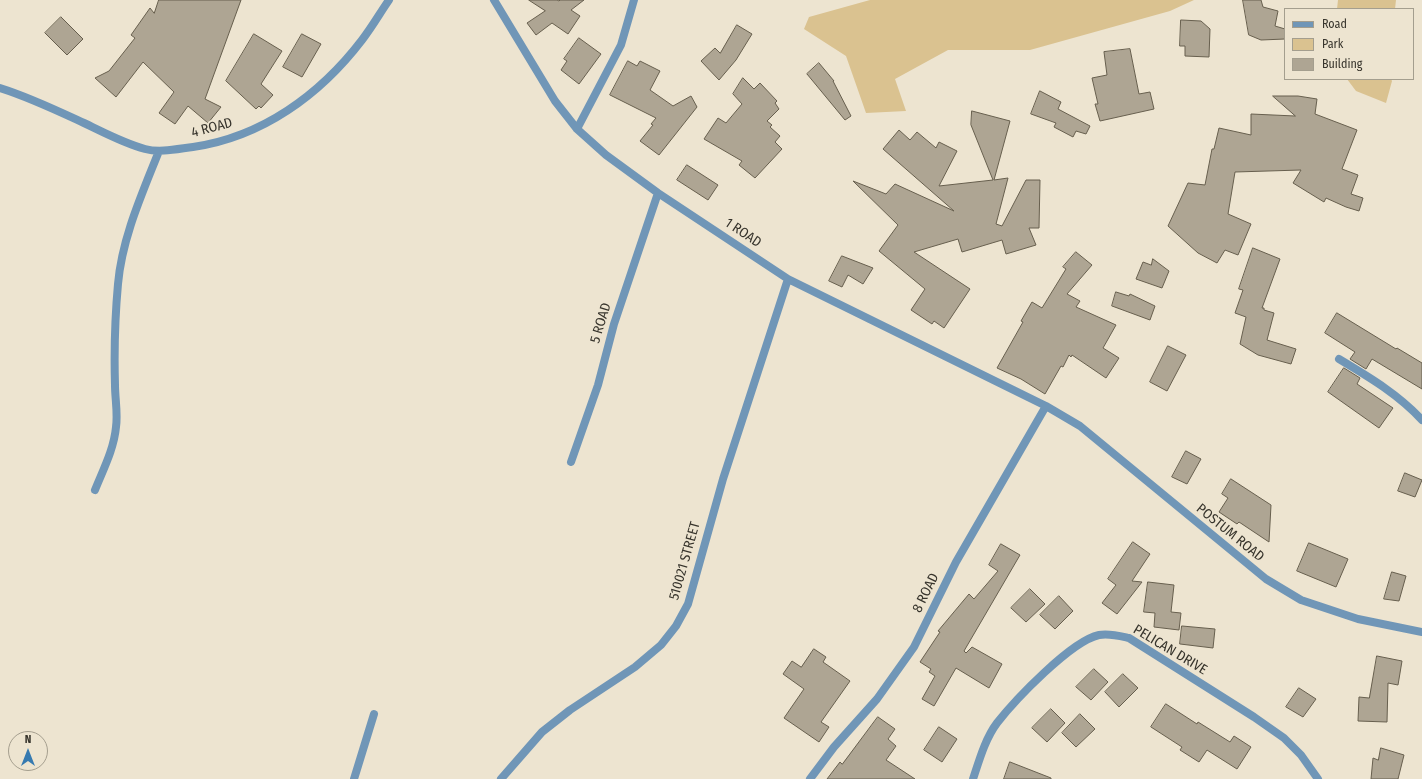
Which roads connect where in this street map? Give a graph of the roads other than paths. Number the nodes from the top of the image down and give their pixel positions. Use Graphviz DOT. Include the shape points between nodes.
graph roads {
  1 [pos="389,0"];
  2 [pos="494,0"];
  3 [pos="634,0"];
  4 [pos="0,88"];
  5 [pos="577,129"];
  6 [pos="159,151"];
  7 [pos="658,193"];
  8 [pos="788,278"];
  9 [pos="1339,359"];
  10 [pos="1046,406"];
  11 [pos="1422,420"];
  12 [pos="571,462"];
  13 [pos="95,490"];
  14 [pos="1422,632"];
  15 [pos="374,714"];
  16 [pos="354,779"];
  17 [pos="501,779"];
  18 [pos="810,779"];
  19 [pos="973,779"];
  20 [pos="1318,779"];
  1 -- 6 [label="street, 4 ROAD" via="362,40 341,64 298,104 279,116 229,138 203,145"];
  2 -- 5 [label="street, 1 ROAD" via="555,101"];
  3 -- 5 [label="street" via="621,45"];
  4 -- 6 [label="street, 4 ROAD" via="26,96 118,139 145,149"];
  5 -- 7 [label="street, 1 ROAD" via="606,155"];
  6 -- 13 [label="street" via="125,244 120,268 115,354 116,428 109,456"];
  7 -- 8 [label="street, 1 ROAD"];
  7 -- 12 [label="street, 5 ROAD"];
  8 -- 10 [label="street, 1 ROAD"];
  8 -- 17 [label="street, 510021 STREET" via="723,479 688,604 676,626 661,645 635,666 542,732"];
  9 -- 11 [label="street" via="1395,395"];
  10 -- 14 [label="street, POSTUM ROAD" via="1080,426 1272,582 1301,600 1358,619"];
  10 -- 18 [label="street, 8 ROAD" via="956,562 914,647 877,699 834,747"];
  15 -- 16 [label="street"];
  19 -- 20 [label="street, PELICAN DRIVE" via="996,724 1044,673 1071,649 1088,638 1101,634 1129,638 1254,717 1284,738 1301,755"];
}
